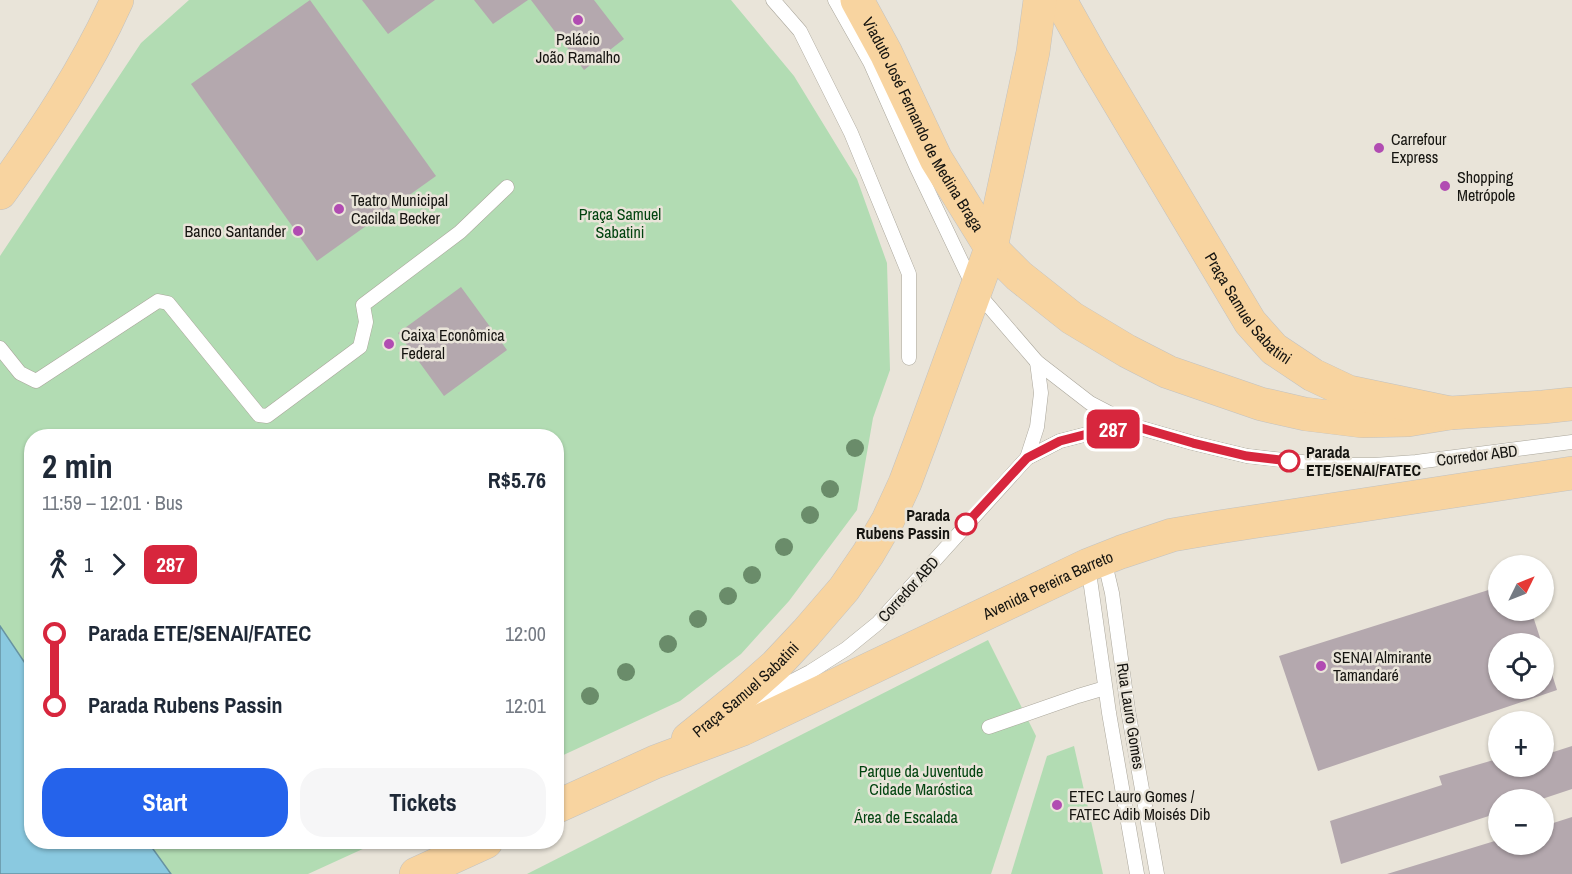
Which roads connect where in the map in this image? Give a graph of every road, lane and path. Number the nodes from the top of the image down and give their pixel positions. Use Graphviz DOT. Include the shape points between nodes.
graph roads {
  1 [pos="117,0"];
  2 [pos="137,0"];
  3 [pos="773,0"];
  4 [pos="835,0"];
  5 [pos="857,0"];
  6 [pos="1040,0"];
  7 [pos="1060,0"];
  8 [pos="102,33"];
  9 [pos="926,163"];
  10 [pos="507,187"];
  11 [pos="0,193"];
  12 [pos="991,248"];
  13 [pos="975,290"];
  14 [pos="0,348"];
  15 [pos="909,358"];
  16 [pos="1037,362"];
  17 [pos="1572,404"];
  18 [pos="1450,413"];
  19 [pos="1134,426"];
  20 [pos="1572,442"];
  21 [pos="1027,458"];
  22 [pos="1572,473"];
  23 [pos="1096,562"];
  24 [pos="1105,688"];
  25 [pos="989,727"];
  26 [pos="700,730"];
  27 [pos="655,762"];
  28 [pos="564,803"];
  29 [pos="462,849"];
  30 [pos="416,874"];
  31 [pos="1137,874"];
  32 [pos="1157,874"];
  1 -- 8 [label="main road"];
  2 -- 8 [label="main road"];
  3 -- 15 [label="lane" via="800,31 851,133 909,274"];
  4 -- 9 [label="lane, Corredor ABD"];
  5 -- 9 [label="main road, Viaduto José Fernando de Medina Braga" via="886,53"];
  6 -- 12 [label="main road, Praça Samuel Sabatini" via="1033,52"];
  7 -- 18 [label="main road, Praça Samuel Sabatini" via="1250,322 1274,349 1312,375 1349,392"];
  8 -- 11 [label="main road" via="43,133"];
  9 -- 12 [label="main road, Viaduto José Fernando de Medina Braga"];
  9 -- 13 [label="lane, Corredor ABD"];
  10 -- 14 [label="lane" via="460,232 363,306 366,322 360,347 267,416 259,415 168,303 158,301 36,381 20,373"];
  12 -- 13 [label="main road, Praça Samuel Sabatini"];
  12 -- 18 [label="main road" via="1018,276 1072,318 1168,372 1261,404 1305,414 1362,421 1408,420"];
  13 -- 16 [label="lane, Corredor ABD"];
  13 -- 26 [label="main road, Praça Samuel Sabatini" via="905,483 868,554 806,633"];
  16 -- 19 [label="lane, Corredor ABD" via="1090,403"];
  16 -- 21 [label="lane" via="1041,393 1037,427"];
  17 -- 18 [label="main road, Praça Samuel Sabatini"];
  19 -- 20 [label="lane, Corredor ABD" via="1247,456 1330,465 1416,462"];
  19 -- 21 [label="lane, Corredor ABD" via="1060,441"];
  21 -- 26 [label="lane, Corredor ABD" via="878,623 810,672"];
  22 -- 23 [label="main road, Avenida Pereira Barreto" via="1195,531"];
  23 -- 24 [label="lane, Rua Lauro Gomes"];
  23 -- 27 [label="main road, Avenida Pereira Barreto" via="743,729"];
  23 -- 32 [label="lane, Rua Lauro Gomes" via="1112,593"];
  24 -- 25 [label="lane"];
  24 -- 31 [label="lane, Rua Lauro Gomes"];
  26 -- 27 [label="main road, Praça Samuel Sabatini"];
  27 -- 28 [label="main road, Avenida Pereira Barreto"];
  29 -- 30 [label="main road"];
}
